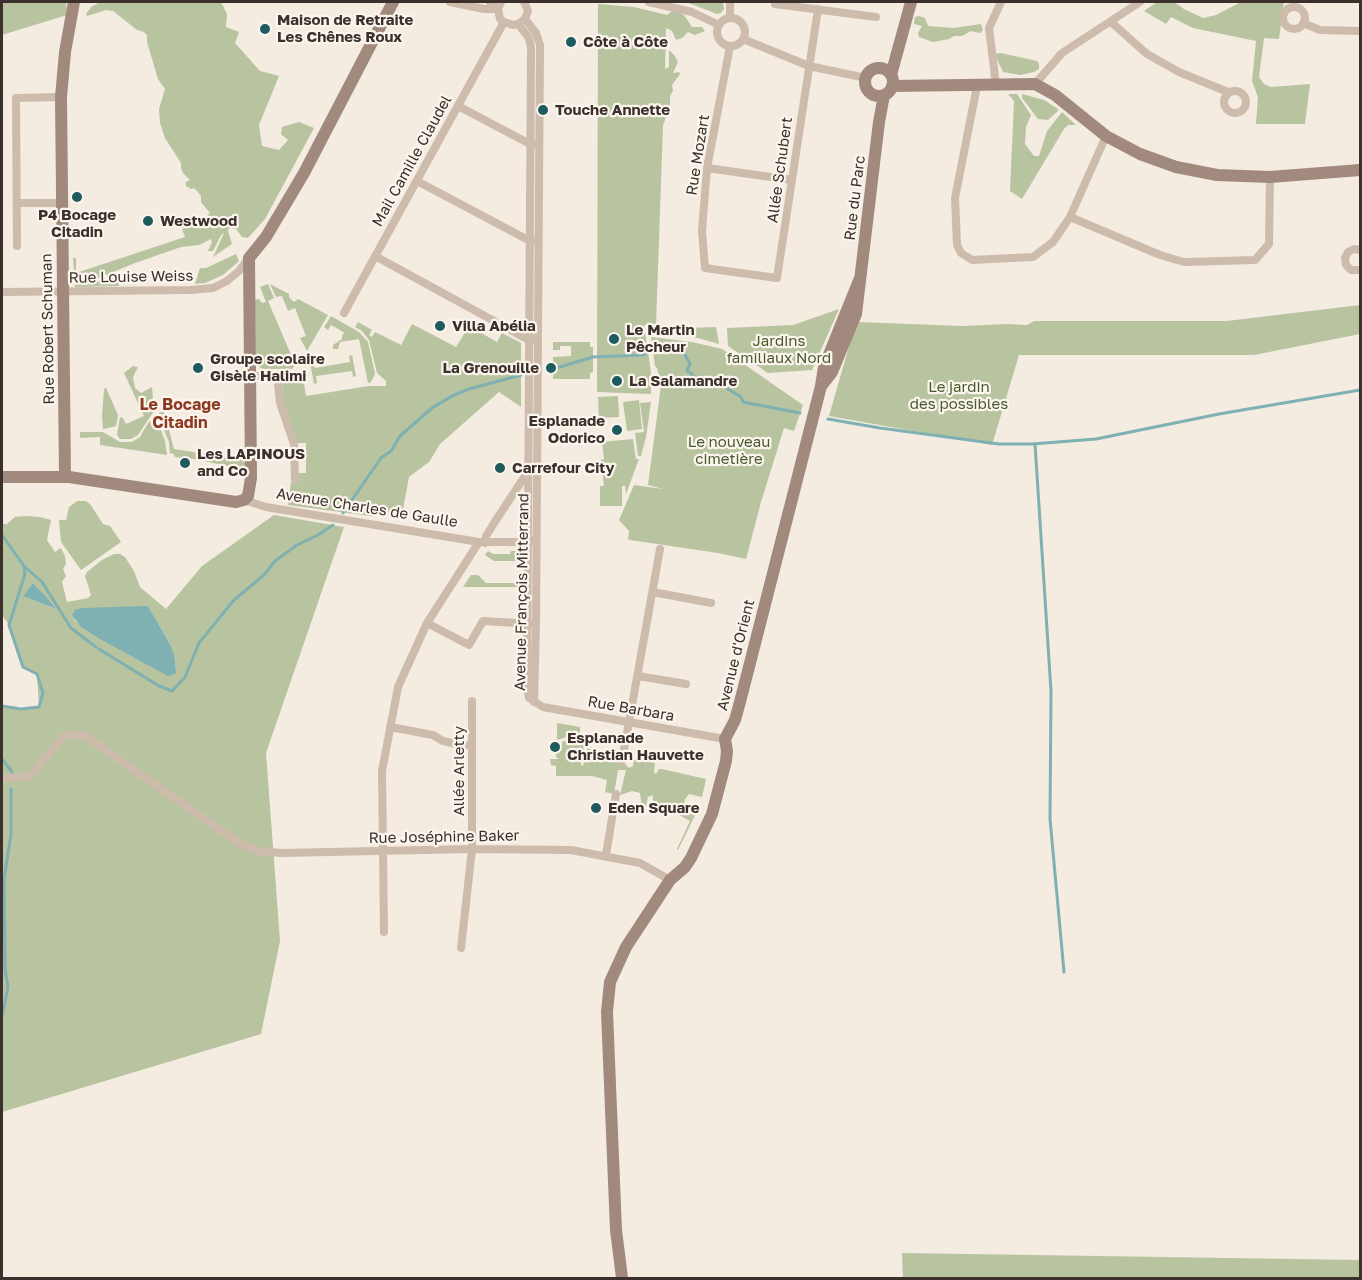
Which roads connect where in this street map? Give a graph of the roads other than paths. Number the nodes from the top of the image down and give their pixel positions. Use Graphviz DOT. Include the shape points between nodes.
graph roads {
  1 [pos="74,2"];
  2 [pos="393,2"];
  3 [pos="450,2"];
  4 [pos="490,2"];
  5 [pos="526,2"];
  6 [pos="649,2"];
  7 [pos="730,2"];
  8 [pos="911,2"];
  9 [pos="1001,2"];
  10 [pos="1140,2"];
  11 [pos="775,4"];
  12 [pos="499,5"];
  13 [pos="818,9"];
  14 [pos="876,17"];
  15 [pos="730,18"];
  16 [pos="522,21"];
  17 [pos="504,22"];
  18 [pos="1111,22"];
  19 [pos="1303,23"];
  20 [pos="719,25"];
  21 [pos="1360,31"];
  22 [pos="743,39"];
  23 [pos="730,46"];
  24 [pos="897,49"];
  25 [pos="809,66"];
  26 [pos="878,68"];
  27 [pos="866,78"];
  28 [pos="1035,84"];
  29 [pos="889,85"];
  30 [pos="996,85"];
  31 [pos="977,86"];
  32 [pos="1228,92"];
  33 [pos="870,93"];
  34 [pos="61,97"];
  35 [pos="458,106"];
  36 [pos="879,122"];
  37 [pos="1106,136"];
  38 [pos="534,144"];
  39 [pos="707,168"];
  40 [pos="1360,170"];
  41 [pos="1270,177"];
  42 [pos="792,180"];
  43 [pos="417,181"];
  44 [pos="16,203"];
  45 [pos="61,203"];
  46 [pos="1070,217"];
  47 [pos="534,241"];
  48 [pos="17,246"];
  49 [pos="1360,250"];
  50 [pos="375,256"];
  51 [pos="249,258"];
  52 [pos="1360,270"];
  53 [pos="777,278"];
  54 [pos="2,292"];
  55 [pos="63,292"];
  56 [pos="344,313"];
  57 [pos="534,339"];
  58 [pos="250,376"];
  59 [pos="821,386"];
  60 [pos="537,468"];
  61 [pos="529,473"];
  62 [pos="2,477"];
  63 [pos="65,477"];
  64 [pos="295,480"];
  65 [pos="244,500"];
  66 [pos="532,540"];
  67 [pos="482,543"];
  68 [pos="660,549"];
  69 [pos="653,592"];
  70 [pos="711,603"];
  71 [pos="427,623"];
  72 [pos="532,624"];
  73 [pos="638,676"];
  74 [pos="686,684"];
  75 [pos="472,701"];
  76 [pos="534,702"];
  77 [pos="629,723"];
  78 [pos="390,727"];
  79 [pos="725,739"];
  80 [pos="472,745"];
  81 [pos="622,761"];
  82 [pos="2,778"];
  83 [pos="616,794"];
  84 [pos="472,849"];
  85 [pos="382,851"];
  86 [pos="606,855"];
  87 [pos="670,880"];
  88 [pos="384,932"];
  89 [pos="461,948"];
  90 [pos="622,1278"];
  1 -- 34 [label="street, Rue Robert Schuman"];
  2 -- 51 [label="street" via="304,173"];
  3 -- 12 [label="street" via="484,9"];
  4 -- 12 [label="street"];
  5 -- 16 [label="street" via="528,11"];
  6 -- 20 [label="street" via="692,12"];
  7 -- 15 [label="street"];
  8 -- 24 [label="street, Rue du Parc"];
  9 -- 30 [label="street" via="989,28"];
  10 -- 18 [label="street"];
  11 -- 13 [label="street"];
  12 -- 17 [label="street" via="498,14"];
  13 -- 14 [label="street"];
  13 -- 25 [label="street, Allée Schubert"];
  15 -- 20 [label="street"];
  15 -- 22 [label="street" via="744,26"];
  16 -- 17 [label="street" via="508,25"];
  16 -- 38 [label="street, Avenue François Mitterrand" via="536,33 540,45"];
  17 -- 35 [label="street, Mail Camille Claudel"];
  18 -- 28 [label="street" via="1062,53"];
  18 -- 32 [label="street" via="1155,58"];
  19 -- 21 [label="street" via="1320,30"];
  20 -- 23 [label="street" via="718,39"];
  22 -- 23 [label="street"];
  22 -- 25 [label="street"];
  23 -- 39 [label="street, Rue Mozart"];
  24 -- 26 [label="street, Rue du Parc"];
  24 -- 29 [label="street, Rue du Parc"];
  25 -- 27 [label="street"];
  25 -- 42 [label="street, Allée Schubert"];
  26 -- 27 [label="street"];
  26 -- 29 [label="street" via="883,69"];
  27 -- 33 [label="street"];
  28 -- 30 [label="street"];
  28 -- 37 [label="street"];
  29 -- 31 [label="street"];
  29 -- 33 [label="street" via="877,96"];
  29 -- 36 [label="street, Rue du Parc"];
  30 -- 31 [label="street"];
  31 -- 46 [label="street" via="955,198 957,245 961,253 983,261 1033,257 1053,242"];
  33 -- 36 [label="street, Rue du Parc"];
  34 -- 44 [label="street" via="16,98"];
  34 -- 45 [label="street, Rue Robert Schuman"];
  35 -- 38 [label="street"];
  35 -- 43 [label="street, Mail Camille Claudel"];
  36 -- 59 [label="street, Rue du Parc" via="860,278 824,367"];
  37 -- 41 [label="street" via="1140,154 1176,166 1217,175"];
  37 -- 46 [label="street"];
  38 -- 47 [label="street, Avenue François Mitterrand"];
  39 -- 42 [label="street"];
  39 -- 53 [label="street, Rue Mozart" via="702,231 705,268"];
  40 -- 41 [label="street"];
  41 -- 46 [label="street" via="1269,244 1255,260 1184,262"];
  42 -- 53 [label="street, Allée Schubert"];
  43 -- 47 [label="street"];
  43 -- 50 [label="street, Mail Camille Claudel"];
  44 -- 45 [label="street"];
  44 -- 48 [label="street"];
  45 -- 55 [label="street, Rue Robert Schuman"];
  47 -- 57 [label="street, Avenue François Mitterrand"];
  49 -- 52 [label="street" via="1348,252 1345,258 1351,270"];
  50 -- 56 [label="street, Mail Camille Claudel"];
  50 -- 57 [label="street"];
  51 -- 55 [label="street, Rue Louise Weiss" via="227,281 213,288"];
  51 -- 58 [label="street"];
  54 -- 55 [label="street, Rue Louise Weiss"];
  55 -- 63 [label="street, Rue Robert Schuman"];
  57 -- 60 [label="street, Avenue François Mitterrand"];
  57 -- 61 [label="street, Avenue François Mitterrand"];
  58 -- 64 [label="street" via="277,376 280,403 294,444"];
  58 -- 65 [label="street" via="251,485"];
  59 -- 79 [label="street, Avenue d'Orient" via="735,720"];
  60 -- 61 [label="street"];
  60 -- 66 [label="street, Avenue François Mitterrand"];
  61 -- 66 [label="street, Avenue François Mitterrand"];
  61 -- 67 [label="street"];
  62 -- 63 [label="street, Avenue Charles de Gaulle"];
  63 -- 65 [label="street, Avenue Charles de Gaulle" via="229,502"];
  65 -- 67 [label="street, Avenue Charles de Gaulle"];
  66 -- 67 [label="street, Avenue Charles de Gaulle"];
  66 -- 72 [label="street, Avenue François Mitterrand"];
  67 -- 71 [label="street"];
  68 -- 69 [label="street"];
  69 -- 70 [label="street"];
  69 -- 73 [label="street"];
  71 -- 72 [label="street" via="469,645 483,621"];
  71 -- 78 [label="street" via="398,687"];
  72 -- 76 [label="street, Avenue François Mitterrand"];
  73 -- 74 [label="street"];
  73 -- 77 [label="street"];
  75 -- 80 [label="street, Allée Arletty"];
  76 -- 77 [label="street, Rue Barbara"];
  77 -- 79 [label="street, Rue Barbara"];
  77 -- 81 [label="street"];
  78 -- 80 [label="street"];
  78 -- 85 [label="street" via="382,771"];
  79 -- 87 [label="street, Avenue d'Orient" via="726,761 705,832 685,867"];
  80 -- 84 [label="street, Allée Arletty"];
  82 -- 85 [label="street, Rue Joséphine Baker" via="29,777 65,735 74,733 84,735 239,843 258,851"];
  83 -- 86 [label="street"];
  84 -- 85 [label="street, Rue Joséphine Baker"];
  84 -- 86 [label="street, Rue Joséphine Baker" via="571,850"];
  84 -- 89 [label="street, Allée Arletty"];
  85 -- 88 [label="street"];
  86 -- 87 [label="street, Rue Joséphine Baker" via="640,862"];
  87 -- 90 [label="street, Avenue d'Orient" via="626,947 610,982 607,1012 616,1230"];
}
